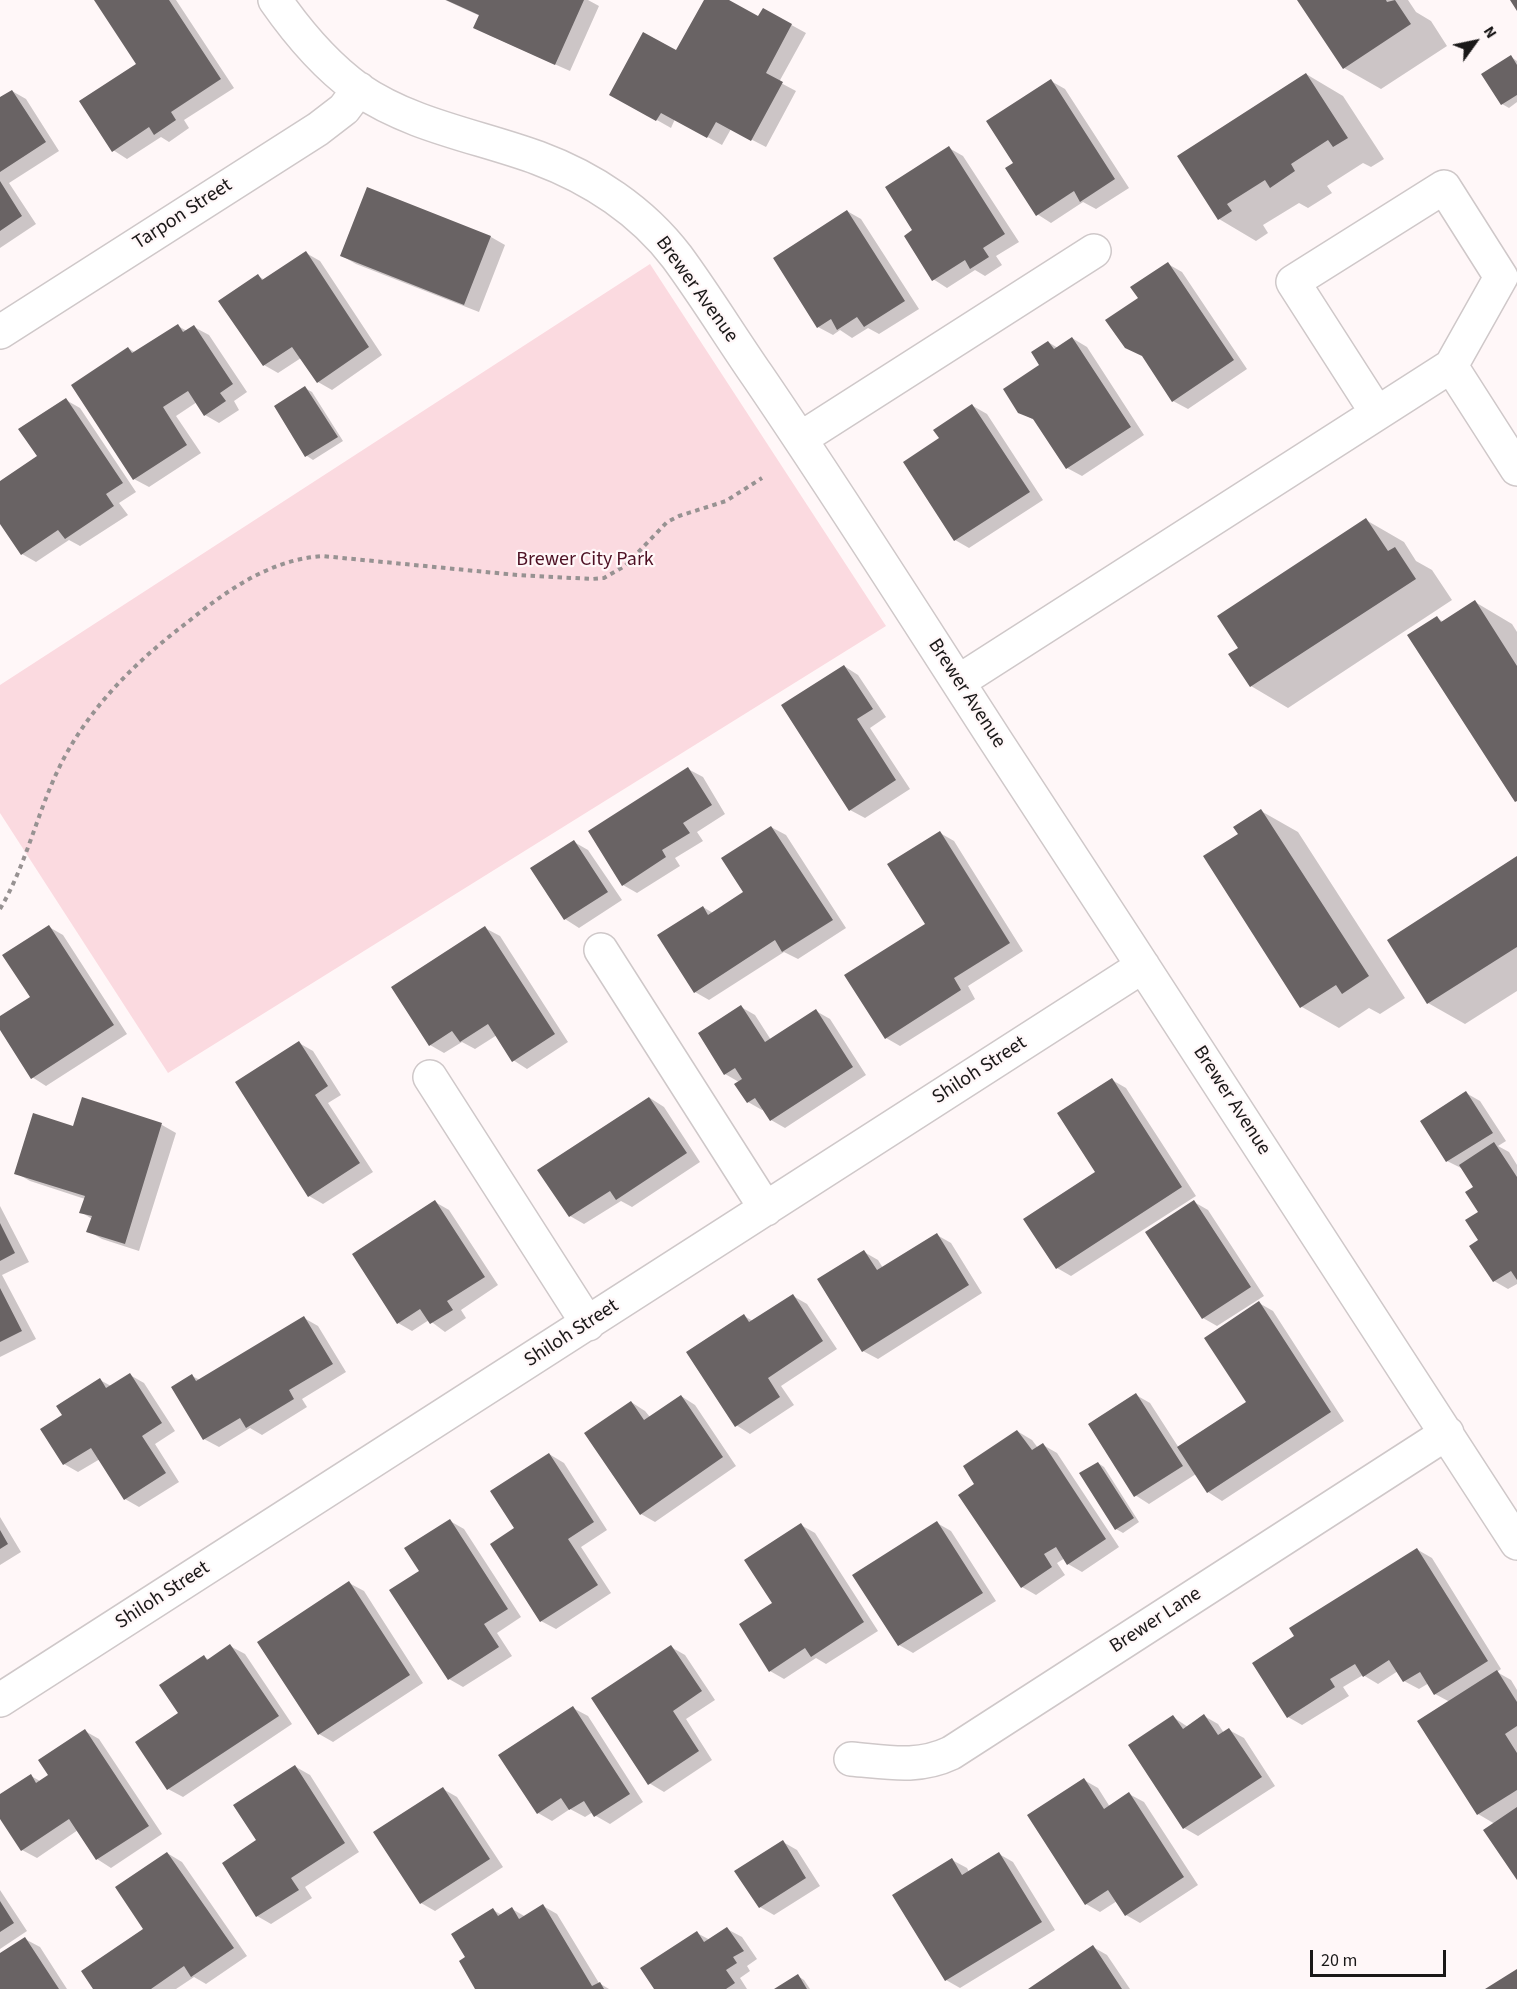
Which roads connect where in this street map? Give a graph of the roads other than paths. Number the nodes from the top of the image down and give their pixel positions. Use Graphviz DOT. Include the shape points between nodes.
graph roads {
  1 [pos="275,0"];
  2 [pos="359,89"];
  3 [pos="1094,251"];
  4 [pos="0,332"];
  5 [pos="1451,366"];
  6 [pos="1377,413"];
  7 [pos="800,439"];
  8 [pos="1517,469"];
  9 [pos="958,682"];
  10 [pos="601,950"];
  11 [pos="1143,966"];
  12 [pos="430,1077"];
  13 [pos="766,1209"];
  14 [pos="588,1324"];
  15 [pos="1447,1433"];
  16 [pos="1517,1543"];
  17 [pos="0,1700"];
  18 [pos="851,1759"];
  1 -- 2 [label="street, Brewer Avenue" via="318,53"];
  2 -- 4 [label="street, Tarpon Street" via="344,109 318,129"];
  2 -- 7 [label="street, Brewer Avenue" via="424,122 567,170 615,197 677,257"];
  3 -- 7 [label="street"];
  5 -- 6 [label="street"];
  5 -- 6 [label="street" via="1501,277 1444,187 1293,282"];
  5 -- 8 [label="street"];
  6 -- 9 [label="street"];
  7 -- 9 [label="street, Brewer Avenue"];
  9 -- 11 [label="street, Brewer Avenue"];
  10 -- 13 [label="street"];
  11 -- 13 [label="street, Shiloh Street"];
  11 -- 15 [label="street, Brewer Avenue"];
  12 -- 14 [label="street"];
  13 -- 14 [label="street, Shiloh Street"];
  14 -- 17 [label="street, Shiloh Street"];
  15 -- 16 [label="street, Brewer Avenue"];
  15 -- 18 [label="street, Brewer Lane" via="951,1753 936,1760 908,1764"];
}
